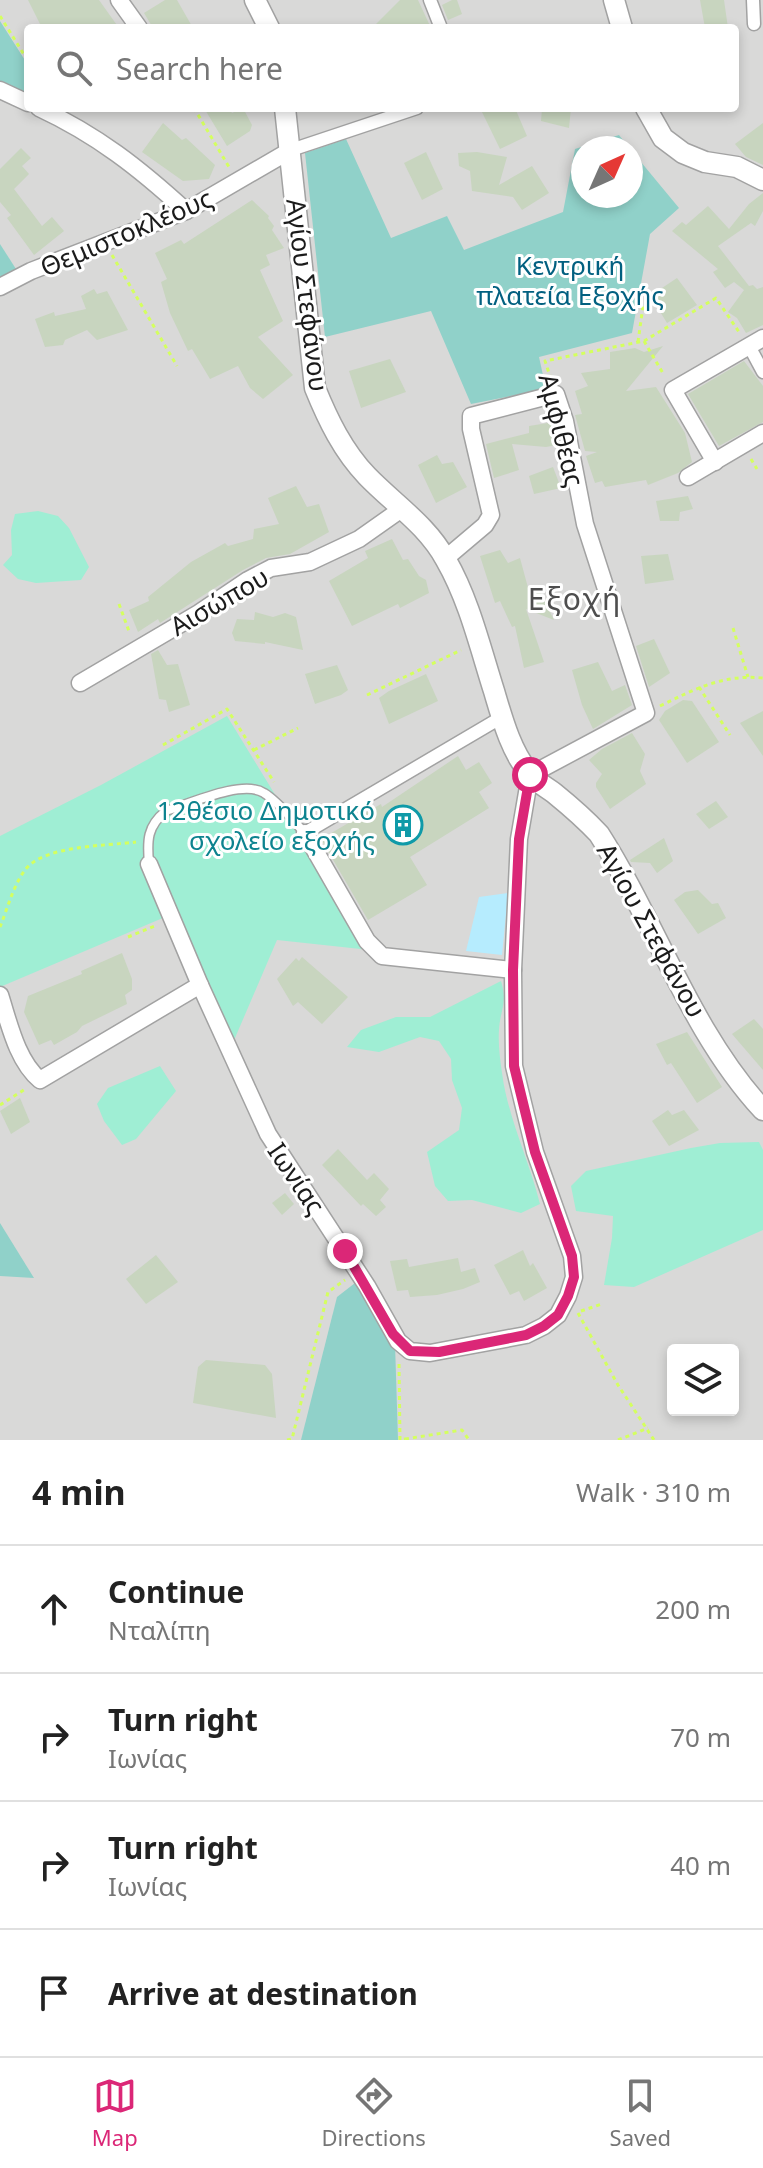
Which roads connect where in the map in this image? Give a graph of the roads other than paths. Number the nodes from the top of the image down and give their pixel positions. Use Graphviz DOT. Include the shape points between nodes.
graph roads {
  1 [pos="119,0"];
  2 [pos="255,0"];
  3 [pos="430,0"];
  4 [pos="614,0"];
  5 [pos="753,0"];
  6 [pos="136,24"];
  7 [pos="267,24"];
  8 [pos="439,24"];
  9 [pos="621,24"];
  10 [pos="754,24"];
  11 [pos="0,90"];
  12 [pos="24,101"];
  13 [pos="48,112"];
  14 [pos="286,112"];
  15 [pos="405,112"];
  16 [pos="648,112"];
  17 [pos="291,150"];
  18 [pos="763,180"];
  19 [pos="186,211"];
  20 [pos="0,287"];
  21 [pos="756,342"];
  22 [pos="763,372"];
  23 [pos="763,433"];
  24 [pos="715,462"];
  25 [pos="688,477"];
  26 [pos="403,508"];
  27 [pos="446,558"];
  28 [pos="80,683"];
  29 [pos="502,717"];
  30 [pos="530,775"];
  31 [pos="305,833"];
  32 [pos="149,864"];
  33 [pos="513,970"];
  34 [pos="200,985"];
  35 [pos="0,995"];
  36 [pos="763,1110"];
  1 -- 6 [label="street"];
  2 -- 7 [label="street"];
  3 -- 8 [label="street"];
  4 -- 9 [label="street"];
  5 -- 10 [label="street"];
  11 -- 12 [label="street"];
  13 -- 19 [label="street" via="108,145"];
  14 -- 17 [label="street, Αγίου Στεφάνου"];
  15 -- 17 [label="street"];
  16 -- 18 [label="street" via="663,138 683,153 737,167"];
  17 -- 19 [label="street, Θεμιστοκλέους"];
  17 -- 26 [label="street, Αγίου Στεφάνου" via="315,388 344,447"];
  19 -- 20 [label="street, Θεμιστοκλέους"];
  21 -- 22 [label="street"];
  21 -- 24 [label="street" via="673,390"];
  23 -- 24 [label="street"];
  24 -- 25 [label="street"];
  26 -- 27 [label="street, Αγίου Στεφάνου"];
  26 -- 28 [label="street, Αισώπου" via="359,539 310,562 271,568 248,580"];
  27 -- 29 [label="street, Αγίου Στεφάνου" via="463,594"];
  27 -- 30 [label="street, Αμφιθέας" via="491,515 471,416 556,394 585,524 646,713"];
  29 -- 30 [label="street, Αγίου Στεφάνου"];
  29 -- 31 [label="street"];
  30 -- 33 [label="street" via="519,839"];
  30 -- 36 [label="street, Αγίου Στεφάνου" via="599,834 711,1040"];
  31 -- 32 [label="lane" via="265,793 243,788 166,811 147,841"];
  31 -- 33 [label="street" via="367,941 382,956"];
  32 -- 34 [label="street, Ιωνίας"];
  33 -- 34 [label="street, Ιωνίας" via="514,1066 574,1277 558,1315 544,1326 526,1335 430,1353 410,1351 398,1341 268,1134"];
  34 -- 35 [label="street" via="40,1080 16,1041"];
}
